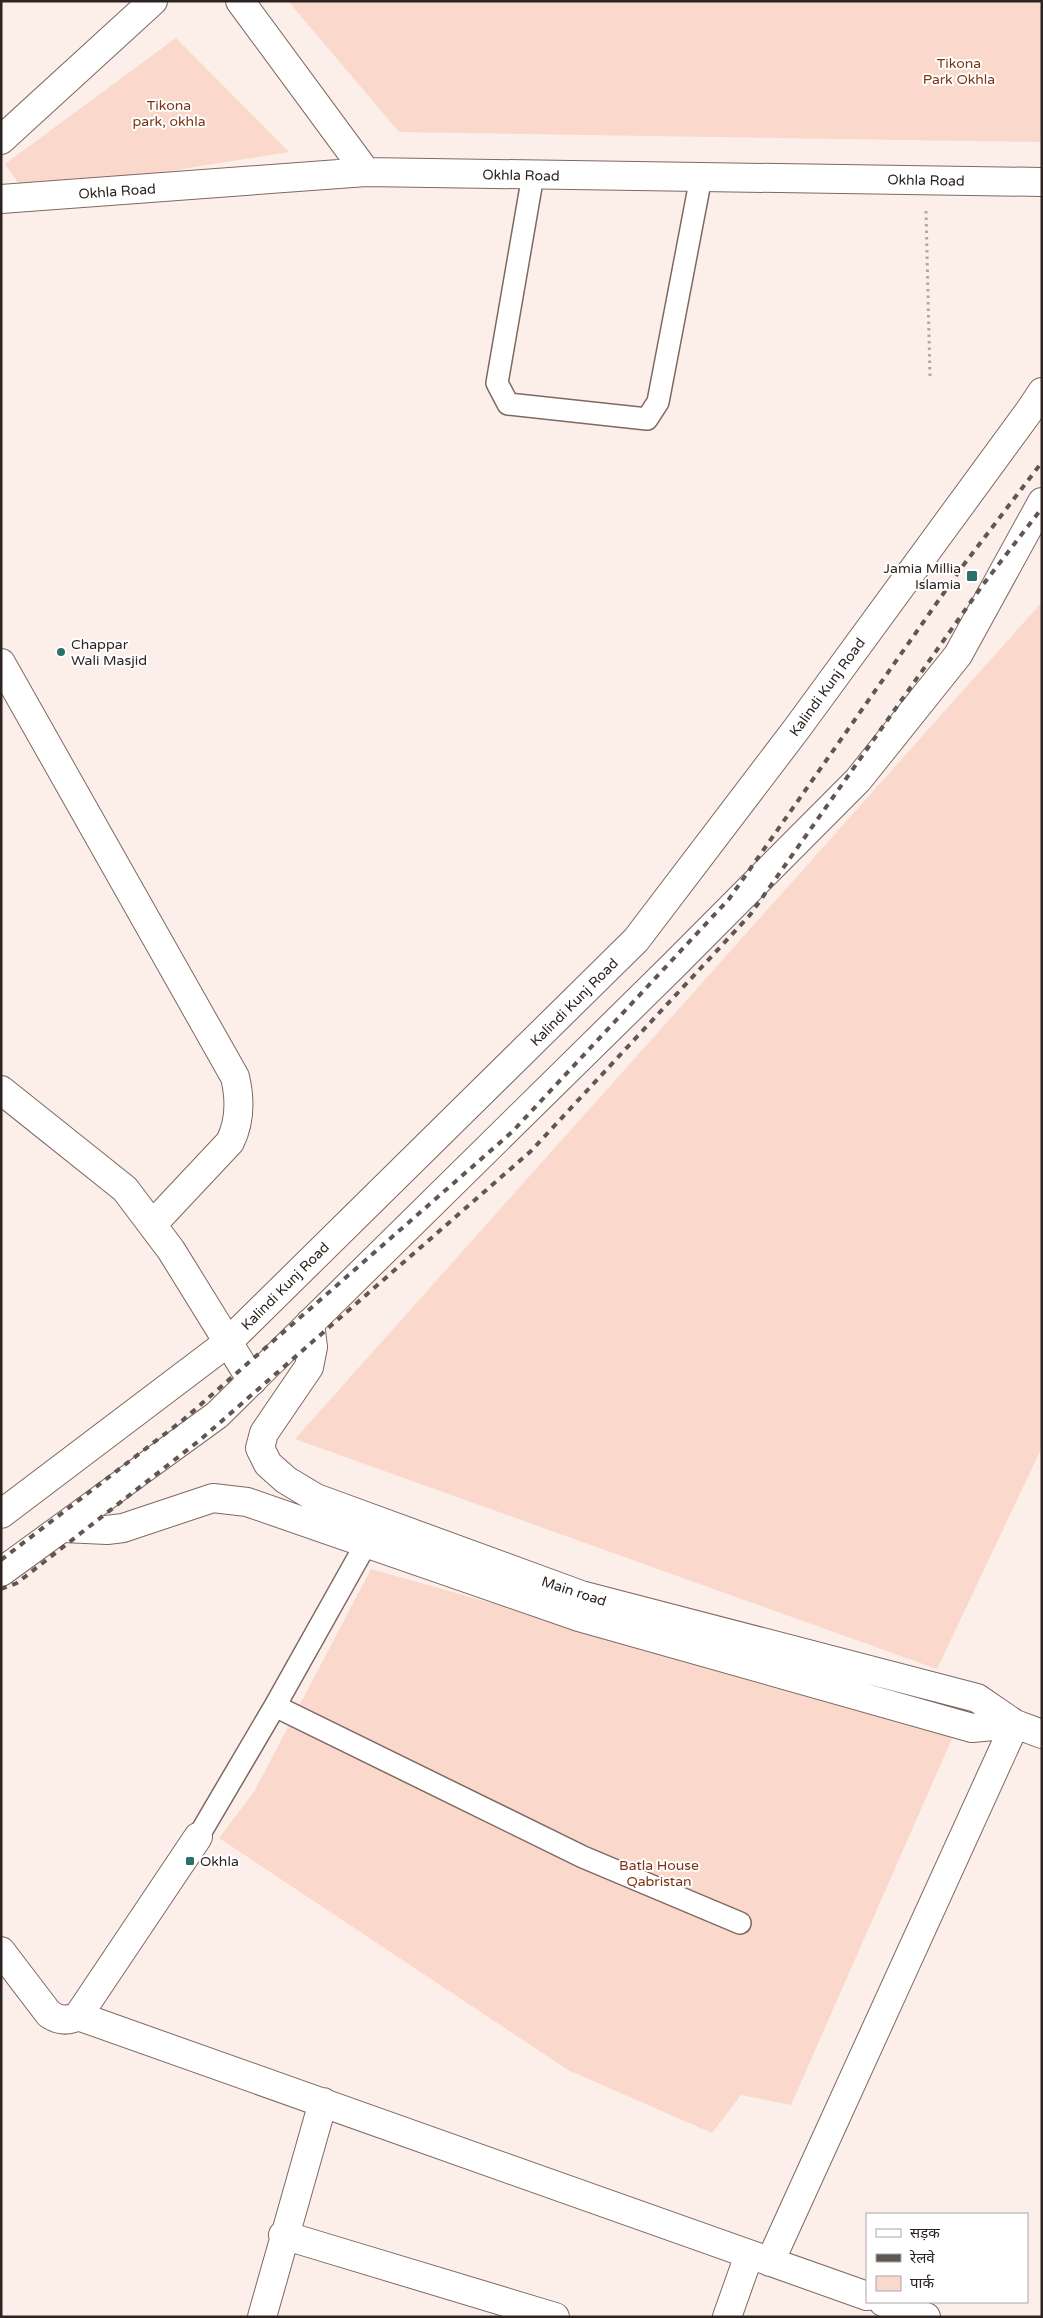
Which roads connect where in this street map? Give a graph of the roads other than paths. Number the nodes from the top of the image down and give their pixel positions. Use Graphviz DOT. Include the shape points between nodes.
graph roads {
  1 [pos="153,1"];
  2 [pos="240,1"];
  3 [pos="1,140"];
  4 [pos="366,172"];
  5 [pos="533,175"];
  6 [pos="701,178"];
  7 [pos="1042,182"];
  8 [pos="1,199"];
  9 [pos="1042,392"];
  10 [pos="1042,502"];
  11 [pos="1,663"];
  12 [pos="1,1090"];
  13 [pos="153,1224"];
  14 [pos="310,1323"];
  15 [pos="227,1343"];
  16 [pos="252,1381"];
  17 [pos="1,1514"];
  18 [pos="64,1528"];
  19 [pos="367,1542"];
  20 [pos="1,1572"];
  21 [pos="275,1706"];
  22 [pos="1015,1724"];
  23 [pos="1042,1734"];
  24 [pos="198,1837"];
  25 [pos="740,1923"];
  26 [pos="1,1951"];
  27 [pos="78,2016"];
  28 [pos="323,2102"];
  29 [pos="284,2235"];
  30 [pos="760,2258"];
  31 [pos="866,2299"];
  32 [pos="881,2305"];
  33 [pos="262,2317"];
  34 [pos="555,2317"];
  35 [pos="727,2317"];
  36 [pos="926,2317"];
  1 -- 3 [label="street"];
  2 -- 4 [label="street"];
  4 -- 5 [label="street, Okhla Road"];
  4 -- 8 [label="street, Okhla Road"];
  5 -- 6 [label="street, Okhla Road"];
  5 -- 6 [label="lane" via="497,383 508,404 647,419 658,402"];
  6 -- 7 [label="street, Okhla Road"];
  9 -- 15 [label="street, Kalindi Kunj Road" via="804,719 636,940"];
  10 -- 14 [label="street" via="958,655 858,780"];
  11 -- 13 [label="street" via="235,1077 238,1099 236,1129 230,1142"];
  12 -- 13 [label="street" via="125,1189"];
  13 -- 15 [label="street"];
  14 -- 16 [label="street"];
  14 -- 22 [label="street, Main road" via="313,1348 309,1367 264,1433 260,1448 268,1464 286,1480 316,1498 581,1595 977,1698"];
  15 -- 16 [label="street"];
  15 -- 17 [label="street, Kalindi Kunj Road"];
  16 -- 18 [label="street" via="217,1415"];
  18 -- 19 [label="street" via="123,1528 213,1498 247,1502"];
  18 -- 20 [label="street"];
  19 -- 21 [label="lane"];
  19 -- 22 [label="street" via="579,1617 952,1723 972,1728"];
  21 -- 24 [label="lane"];
  21 -- 25 [label="lane" via="583,1857"];
  22 -- 23 [label="street, Main road"];
  22 -- 30 [label="street"];
  24 -- 27 [label="street"];
  26 -- 27 [label="street" via="49,2014 58,2020"];
  27 -- 28 [label="street"];
  28 -- 29 [label="street"];
  28 -- 30 [label="street"];
  29 -- 33 [label="street"];
  29 -- 34 [label="street"];
  30 -- 31 [label="street"];
  30 -- 35 [label="street"];
  32 -- 36 [label="street"];
}
